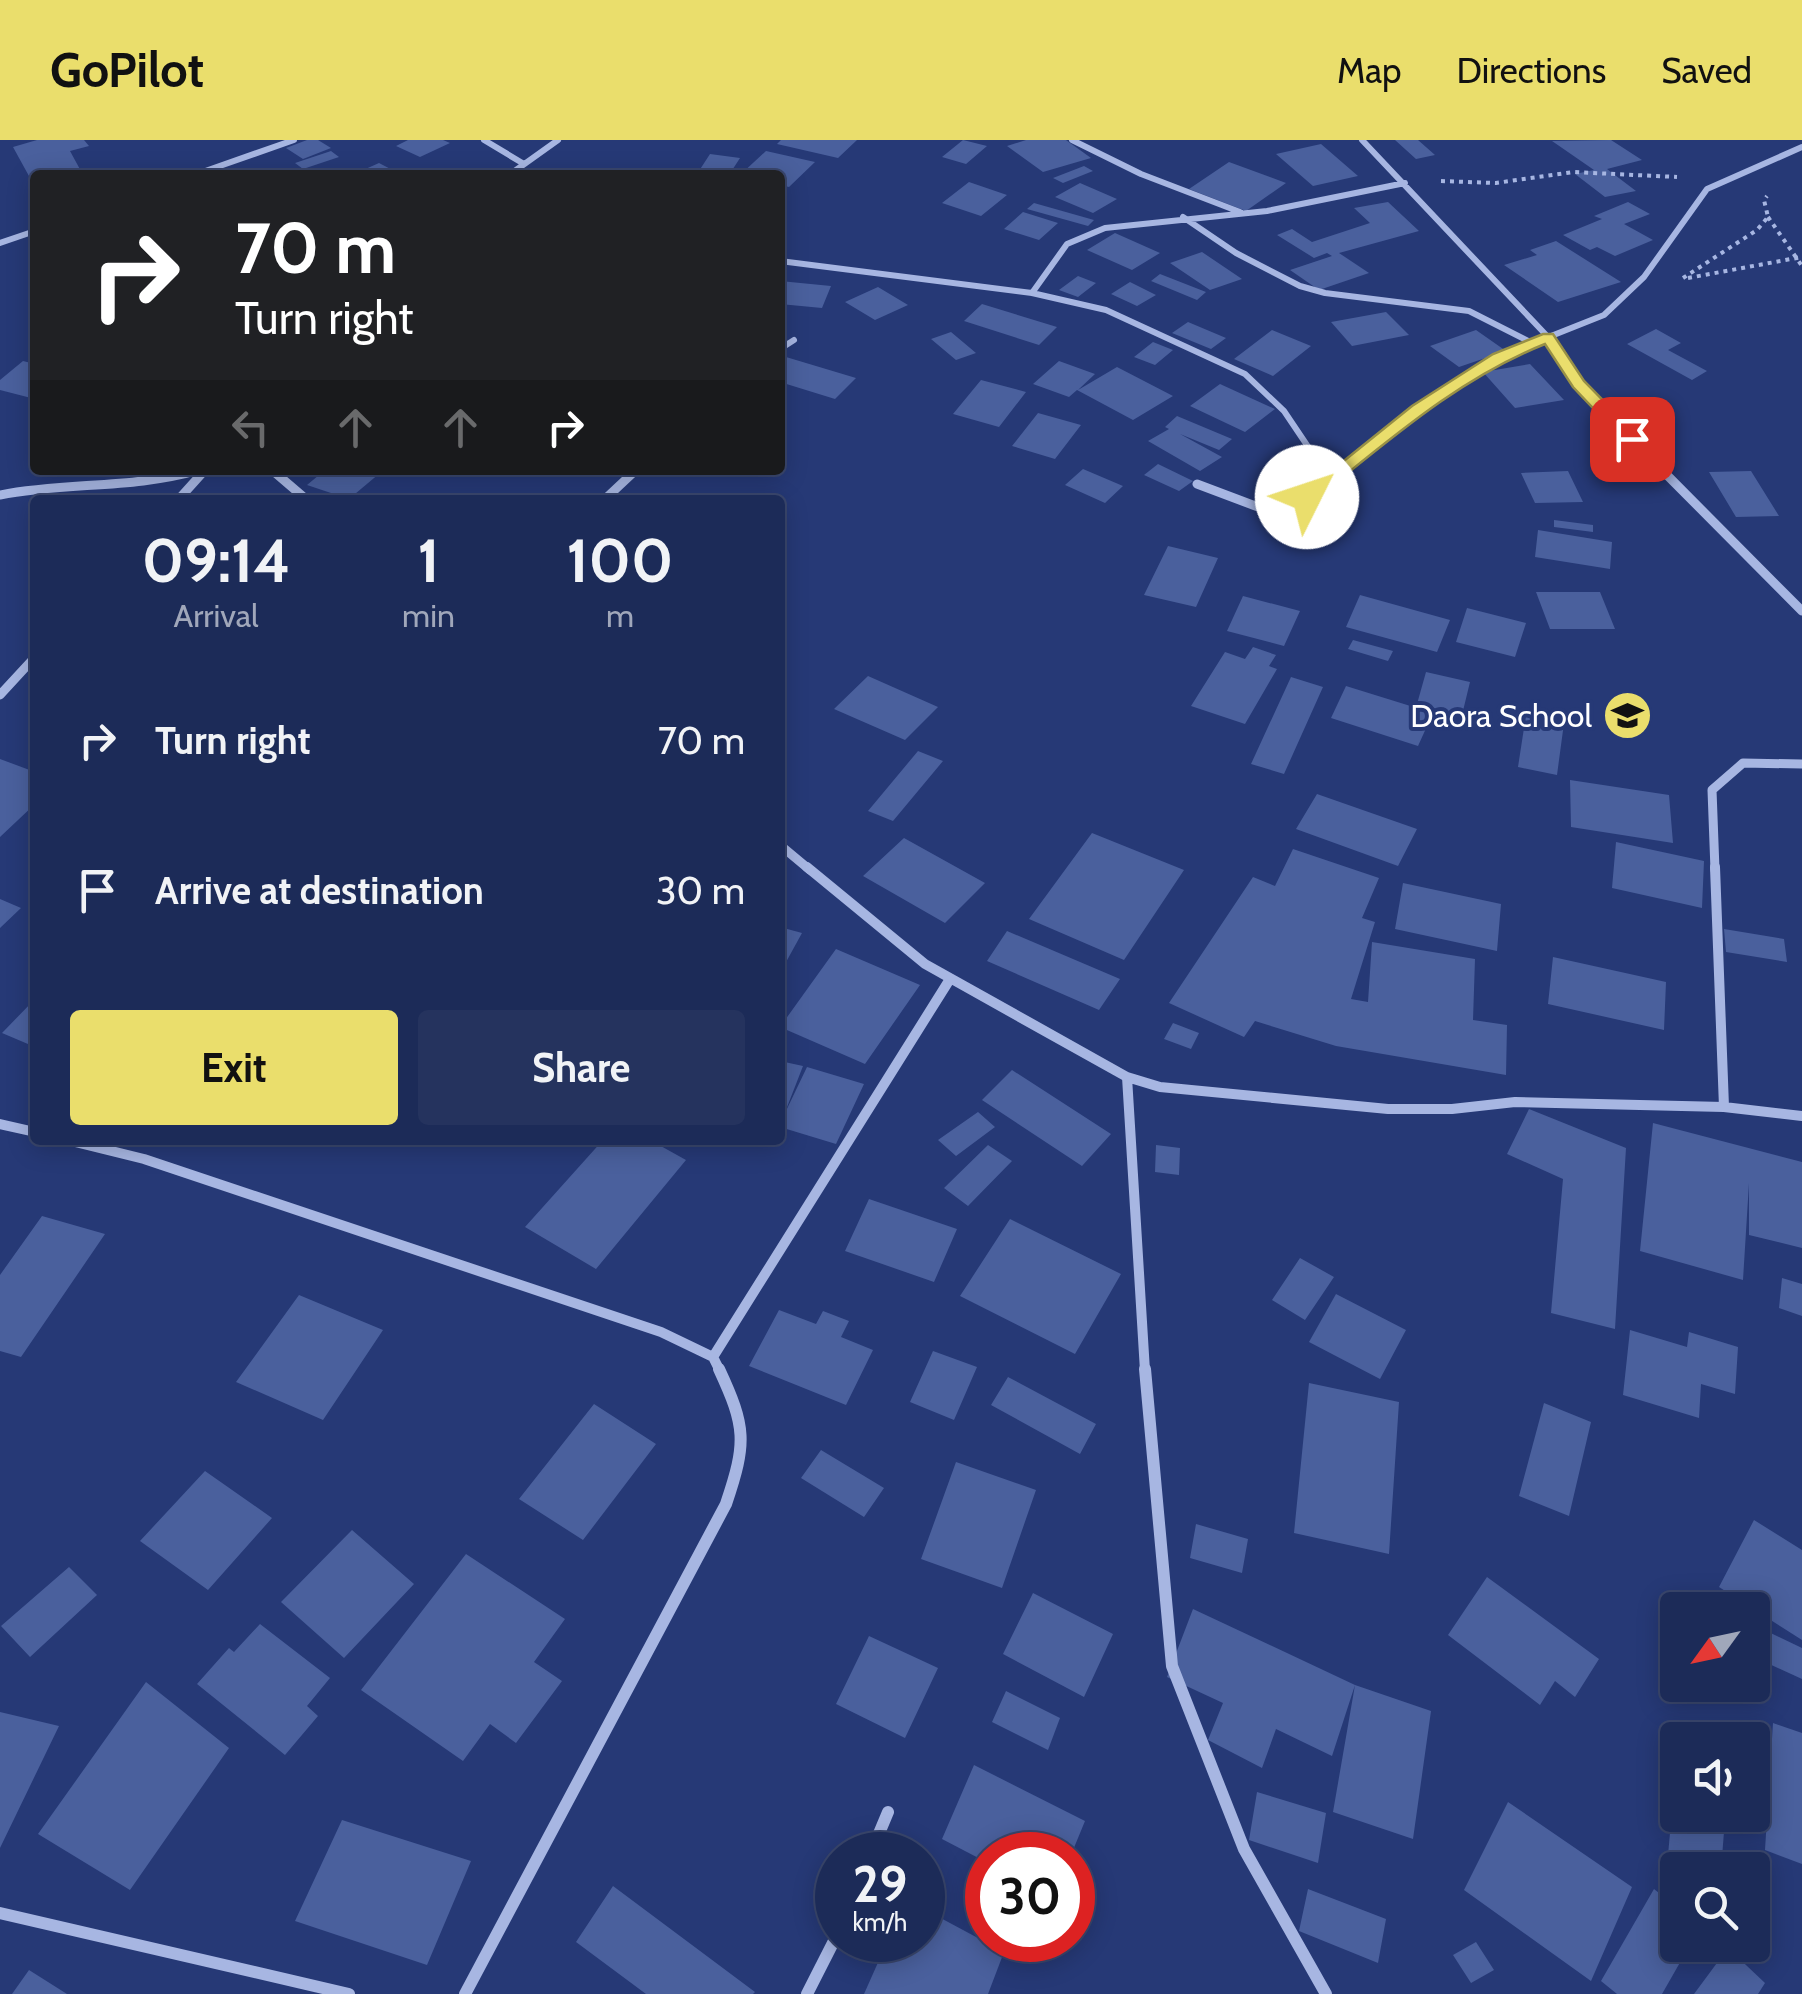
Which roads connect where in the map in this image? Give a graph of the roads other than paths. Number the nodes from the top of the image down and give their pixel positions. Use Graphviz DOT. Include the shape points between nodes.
graph roads {
  1 [pos="294,140"];
  2 [pos="484,140"];
  3 [pos="558,140"];
  4 [pos="1072,140"];
  5 [pos="1362,140"];
  6 [pos="1802,147"];
  7 [pos="524,164"];
  8 [pos="208,170"];
  9 [pos="516,170"];
  10 [pos="1402,179"];
  11 [pos="1246,214"];
  12 [pos="1184,217"];
  13 [pos="30,233"];
  14 [pos="0,242"];
  15 [pos="785,262"];
  16 [pos="1032,293"];
  17 [pos="1548,337"];
  18 [pos="794,340"];
  19 [pos="1532,343"];
  20 [pos="785,346"];
  21 [pos="182,475"];
  22 [pos="198,475"];
  23 [pos="278,475"];
  24 [pos="631,475"];
  25 [pos="1328,477"];
  26 [pos="1197,484"];
  27 [pos="0,494"];
  28 [pos="182,495"];
  29 [pos="301,495"];
  30 [pos="609,495"];
  31 [pos="1802,611"];
  32 [pos="30,662"];
  33 [pos="0,695"];
  34 [pos="1802,764"];
  35 [pos="785,849"];
  36 [pos="950,979"];
  37 [pos="1127,1076"];
  38 [pos="1724,1107"];
  39 [pos="1802,1116"];
  40 [pos="0,1124"];
  41 [pos="30,1131"];
  42 [pos="87,1145"];
  43 [pos="713,1357"];
  44 [pos="888,1812"];
  45 [pos="880,1832"];
  46 [pos="0,1913"];
  47 [pos="823,1962"];
  48 [pos="349,1994"];
  49 [pos="465,1994"];
  50 [pos="807,1994"];
  51 [pos="1326,1994"];
  1 -- 8 [label="street"];
  2 -- 7 [label="street"];
  3 -- 7 [label="street"];
  4 -- 11 [label="street"];
  5 -- 10 [label="street"];
  6 -- 17 [label="street" via="1707,189 1633,289 1604,314"];
  7 -- 9 [label="street"];
  10 -- 11 [label="street"];
  10 -- 17 [label="street"];
  11 -- 12 [label="street"];
  12 -- 16 [label="street" via="1079,237 1060,250"];
  12 -- 19 [label="street" via="1236,254 1300,286 1468,311"];
  13 -- 14 [label="street"];
  15 -- 16 [label="street"];
  16 -- 25 [label="street" via="1106,310 1245,374 1284,410"];
  17 -- 19 [label="street"];
  17 -- 31 [label="street" via="1601,410"];
  18 -- 20 [label="street"];
  19 -- 25 [label="street" via="1418,409"];
  21 -- 27 [label="street" via="145,484"];
  22 -- 28 [label="street"];
  23 -- 29 [label="street"];
  24 -- 30 [label="street"];
  25 -- 26 [label="street" via="1285,507 1258,507"];
  32 -- 33 [label="street"];
  34 -- 38 [label="street" via="1743,763 1712,790"];
  35 -- 36 [label="street"];
  36 -- 37 [label="street"];
  36 -- 43 [label="street"];
  37 -- 38 [label="street" via="1212,1094 1388,1109 1516,1102"];
  37 -- 51 [label="street" via="1138,1298 1172,1666 1244,1849"];
  38 -- 39 [label="street"];
  40 -- 41 [label="street"];
  42 -- 43 [label="street" via="643,1326"];
  43 -- 49 [label="street" via="740,1414 740,1462 726,1504"];
  44 -- 45 [label="street"];
  46 -- 48 [label="street"];
  47 -- 50 [label="street"];
}
